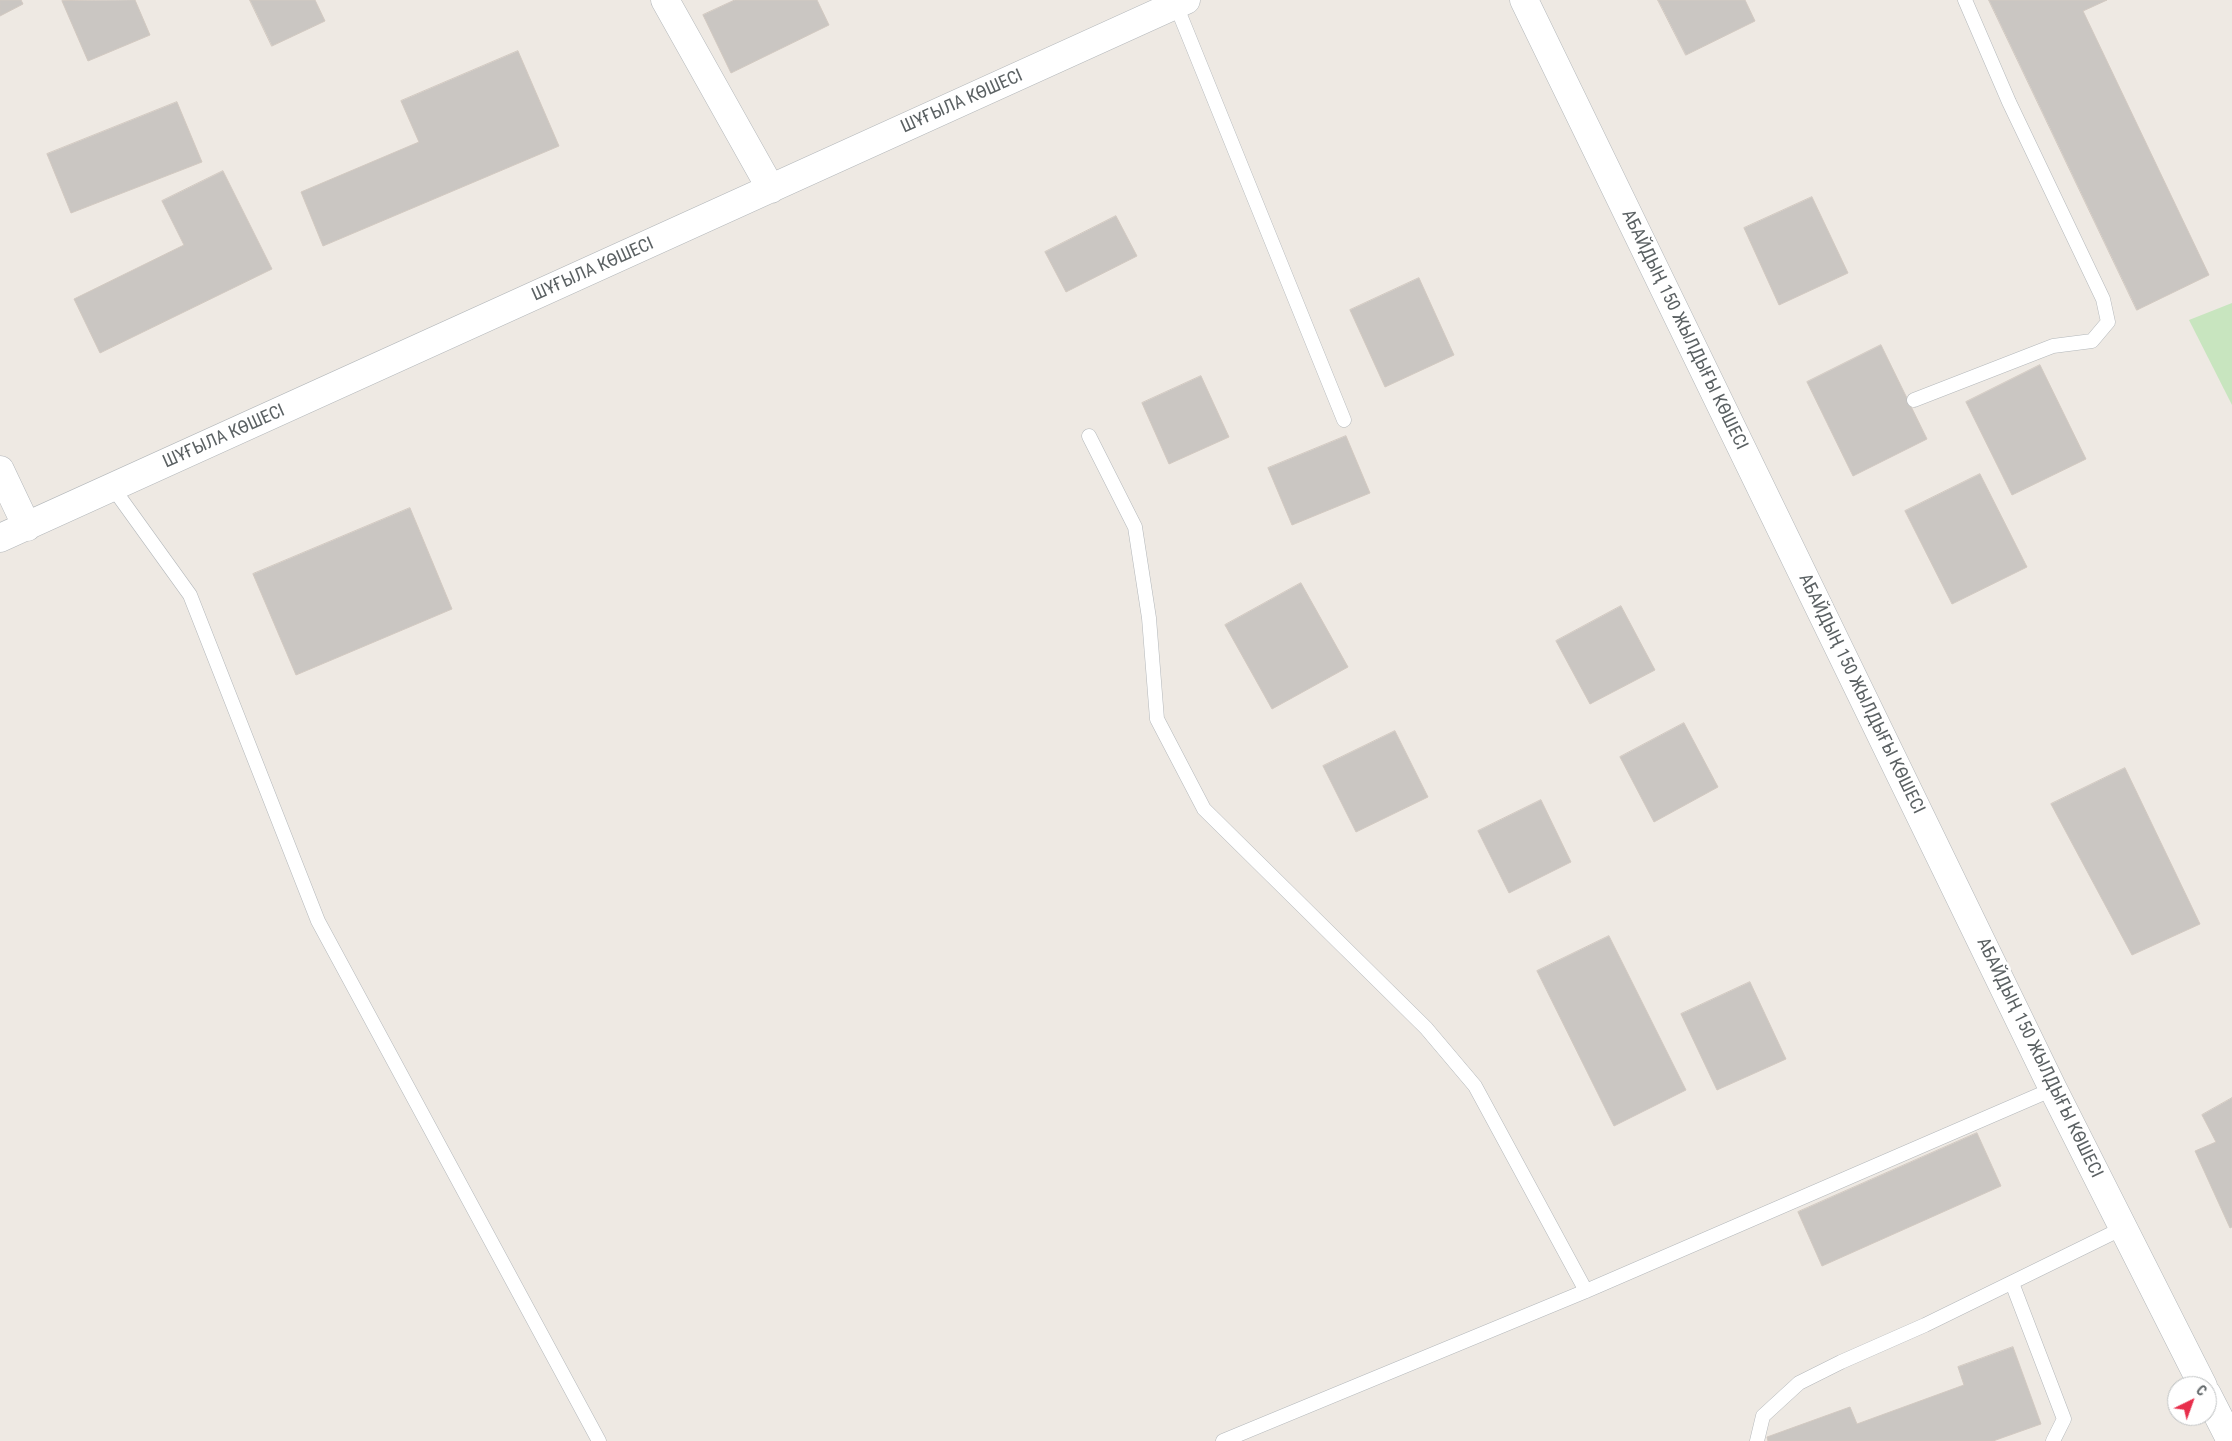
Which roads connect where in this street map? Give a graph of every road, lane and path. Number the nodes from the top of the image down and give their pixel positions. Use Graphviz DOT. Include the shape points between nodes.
graph roads {
  1 [pos="665,0"];
  2 [pos="1524,0"];
  3 [pos="1965,0"];
  4 [pos="1181,2"];
  5 [pos="771,188"];
  6 [pos="1914,400"];
  7 [pos="1344,420"];
  8 [pos="1089,436"];
  9 [pos="0,470"];
  10 [pos="113,488"];
  11 [pos="28,527"];
  12 [pos="0,538"];
  13 [pos="2053,1088"];
  14 [pos="2123,1228"];
  15 [pos="2012,1284"];
  16 [pos="1586,1291"];
  17 [pos="2198,1376"];
  18 [pos="2217,1414"];
  19 [pos="600,1441"];
  20 [pos="1223,1441"];
  21 [pos="1757,1441"];
  22 [pos="2053,1441"];
  23 [pos="2231,1441"];
  1 -- 5 [label="street"];
  2 -- 13 [label="street, АБАЙДЫҢ 150 ЖЫЛДЫҒЫ КӨШЕСІ"];
  3 -- 6 [label="lane" via="2102,299 2108,322 2092,341 2053,346"];
  4 -- 5 [label="street, ШҰҒЫЛА КӨШЕСІ"];
  4 -- 7 [label="lane"];
  5 -- 10 [label="street, ШҰҒЫЛА КӨШЕСІ"];
  8 -- 16 [label="lane" via="1135,527 1149,618 1157,719 1204,809 1426,1028 1474,1086"];
  9 -- 11 [label="street"];
  10 -- 11 [label="street, ШҰҒЫЛА КӨШЕСІ"];
  10 -- 19 [label="lane" via="190,595 318,921"];
  11 -- 12 [label="street, ШҰҒЫЛА КӨШЕСІ"];
  13 -- 14 [label="street, АБАЙДЫҢ 150 ЖЫЛДЫҒЫ КӨШЕСІ"];
  13 -- 16 [label="lane"];
  14 -- 15 [label="lane"];
  14 -- 17 [label="street, АБАЙДЫҢ 150 ЖЫЛДЫҒЫ КӨШЕСІ"];
  15 -- 21 [label="lane" via="1799,1383 1763,1416"];
  15 -- 22 [label="lane" via="2064,1419"];
  16 -- 20 [label="lane"];
  18 -- 23 [label="street"];
}
